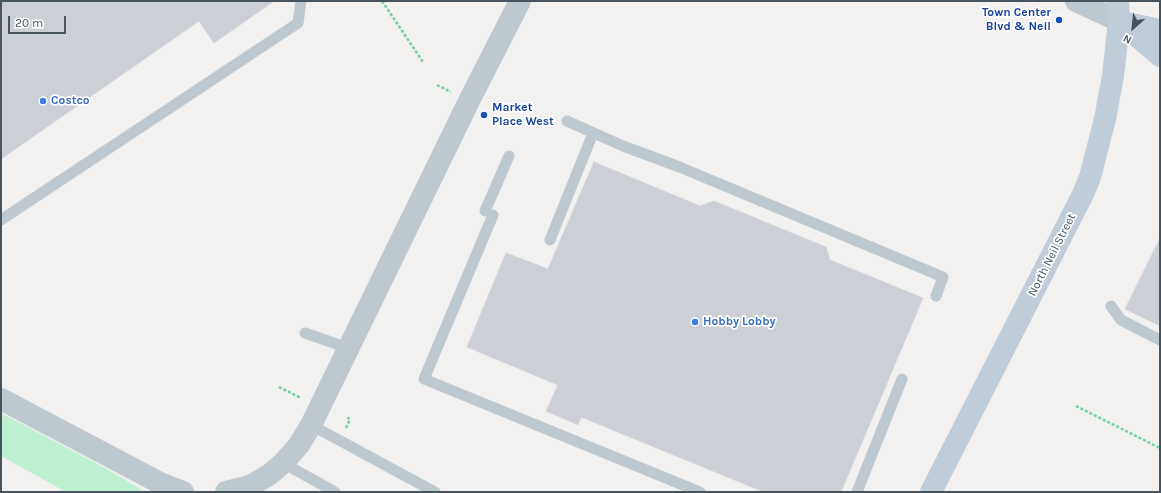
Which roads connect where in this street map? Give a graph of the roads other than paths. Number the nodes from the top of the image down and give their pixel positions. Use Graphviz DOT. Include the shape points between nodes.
graph roads {
  1 [pos="301,1"];
  2 [pos="520,1"];
  3 [pos="1076,1"];
  4 [pos="1119,11"];
  5 [pos="1160,30"];
  6 [pos="1160,56"];
  7 [pos="567,121"];
  8 [pos="593,133"];
  9 [pos="509,156"];
  10 [pos="1,220"];
  11 [pos="550,240"];
  12 [pos="936,296"];
  13 [pos="1111,306"];
  14 [pos="305,334"];
  15 [pos="1160,340"];
  16 [pos="348,348"];
  17 [pos="902,379"];
  18 [pos="1,399"];
  19 [pos="310,425"];
  20 [pos="283,463"];
  21 [pos="183,492"];
  22 [pos="226,492"];
  23 [pos="335,492"];
  24 [pos="435,492"];
  25 [pos="700,492"];
  26 [pos="857,492"];
  27 [pos="931,492"];
  1 -- 10 [label="lane" via="298,23"];
  2 -- 16 [label="street"];
  3 -- 4 [label="street"];
  4 -- 5 [label="main road"];
  4 -- 6 [label="main road"];
  4 -- 27 [label="main road, North Neil Street" via="1113,76 1090,177"];
  7 -- 8 [label="lane"];
  8 -- 11 [label="lane"];
  8 -- 12 [label="lane" via="943,277"];
  9 -- 25 [label="lane" via="424,379"];
  13 -- 15 [label="lane" via="1121,320"];
  14 -- 16 [label="lane"];
  16 -- 19 [label="street"];
  17 -- 26 [label="lane"];
  18 -- 21 [label="street" via="160,483"];
  19 -- 20 [label="street" via="299,445"];
  19 -- 24 [label="lane"];
  20 -- 22 [label="street" via="250,486"];
  20 -- 23 [label="lane"];
}
